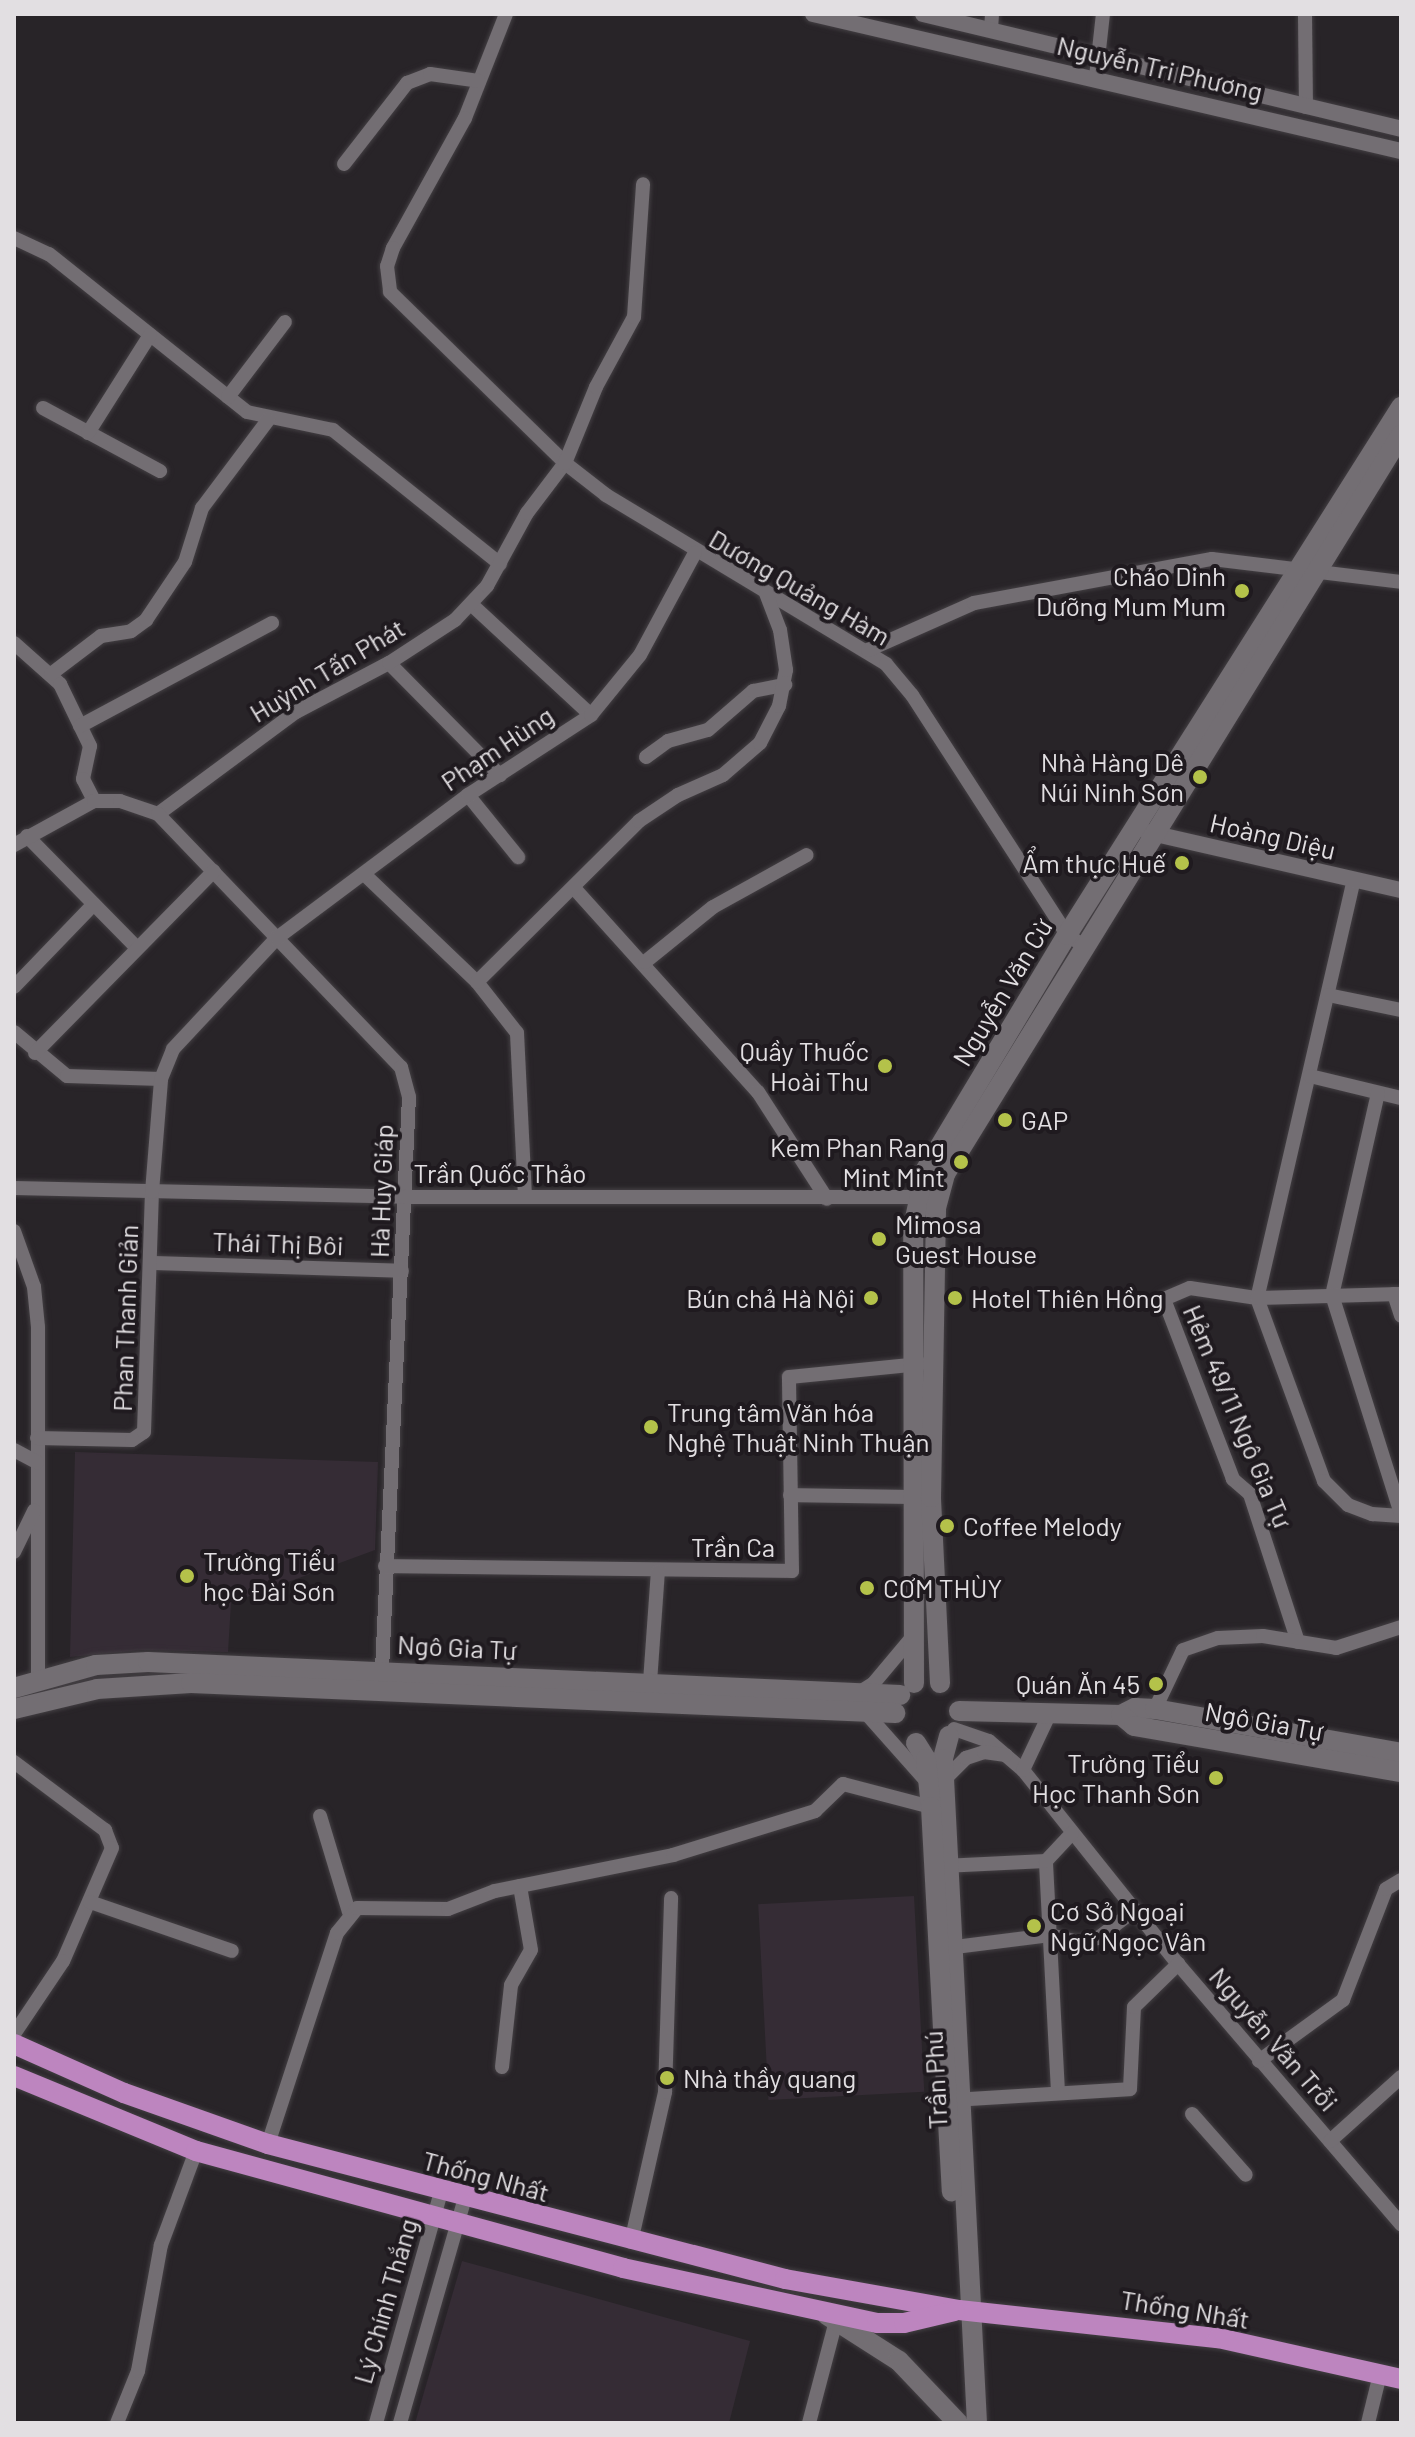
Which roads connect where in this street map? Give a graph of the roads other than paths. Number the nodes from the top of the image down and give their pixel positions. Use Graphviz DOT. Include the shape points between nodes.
graph roads {
  1 [pos="506,14"];
  2 [pos="813,14"];
  3 [pos="923,14"];
  4 [pos="1103,14"];
  5 [pos="1305,14"];
  6 [pos="992,22"];
  7 [pos="1101,56"];
  8 [pos="1096,77"];
  9 [pos="479,81"];
  10 [pos="1306,107"];
  11 [pos="1401,129"];
  12 [pos="1401,151"];
  13 [pos="344,164"];
  14 [pos="643,184"];
  15 [pos="14,238"];
  16 [pos="285,322"];
  17 [pos="150,335"];
  18 [pos="228,397"];
  19 [pos="1401,407"];
  20 [pos="43,408"];
  21 [pos="268,420"];
  22 [pos="88,433"];
  23 [pos="1401,435"];
  24 [pos="565,463"];
  25 [pos="160,471"];
  26 [pos="695,553"];
  27 [pos="500,564"];
  28 [pos="1307,571"];
  29 [pos="1401,582"];
  30 [pos="766,594"];
  31 [pos="471,604"];
  32 [pos="272,623"];
  33 [pos="14,643"];
  34 [pos="868,650"];
  35 [pos="389,663"];
  36 [pos="51,674"];
  37 [pos="785,685"];
  38 [pos="591,715"];
  39 [pos="80,726"];
  40 [pos="646,757"];
  41 [pos="500,775"];
  42 [pos="468,795"];
  43 [pos="94,801"];
  44 [pos="158,814"];
  45 [pos="1144,831"];
  46 [pos="27,836"];
  47 [pos="14,845"];
  48 [pos="807,855"];
  49 [pos="518,857"];
  50 [pos="214,871"];
  51 [pos="364,874"];
  52 [pos="1354,879"];
  53 [pos="574,888"];
  54 [pos="1401,890"];
  55 [pos="94,904"];
  56 [pos="277,938"];
  57 [pos="1075,940"];
  58 [pos="136,947"];
  59 [pos="645,962"];
  60 [pos="477,982"];
  61 [pos="14,987"];
  62 [pos="1328,995"];
  63 [pos="1401,1010"];
  64 [pos="14,1032"];
  65 [pos="35,1053"];
  66 [pos="1310,1076"];
  67 [pos="161,1079"];
  68 [pos="1378,1093"];
  69 [pos="1401,1098"];
  70 [pos="14,1188"];
  71 [pos="152,1192"];
  72 [pos="405,1197"];
  73 [pos="525,1197"];
  74 [pos="916,1197"];
  75 [pos="938,1198"];
  76 [pos="827,1199"];
  77 [pos="14,1231"];
  78 [pos="153,1263"];
  79 [pos="402,1271"];
  80 [pos="1397,1294"];
  81 [pos="1332,1295"];
  82 [pos="1257,1298"];
  83 [pos="1401,1316"];
  84 [pos="923,1364"];
  85 [pos="37,1438"];
  86 [pos="14,1450"];
  87 [pos="37,1462"];
  88 [pos="790,1495"];
  89 [pos="922,1497"];
  90 [pos="36,1507"];
  91 [pos="1401,1515"];
  92 [pos="14,1552"];
  93 [pos="385,1566"];
  94 [pos="658,1571"];
  95 [pos="1401,1627"];
  96 [pos="914,1635"];
  97 [pos="1298,1642"];
  98 [pos="382,1670"];
  99 [pos="228,1675"];
  100 [pos="499,1675"];
  101 [pos="38,1677"];
  102 [pos="940,1683"];
  103 [pos="14,1688"];
  104 [pos="650,1691"];
  105 [pos="382,1693"];
  106 [pos="498,1696"];
  107 [pos="903,1697"];
  108 [pos="38,1699"];
  109 [pos="862,1702"];
  110 [pos="14,1709"];
  111 [pos="1155,1709"];
  112 [pos="1050,1713"];
  113 [pos="1121,1715"];
  114 [pos="954,1725"];
  115 [pos="916,1743"];
  116 [pos="1401,1753"];
  117 [pos="1009,1755"];
  118 [pos="14,1762"];
  119 [pos="1023,1770"];
  120 [pos="1401,1772"];
  121 [pos="937,1781"];
  122 [pos="931,1807"];
  123 [pos="320,1816"];
  124 [pos="1072,1833"];
  125 [pos="1046,1861"];
  126 [pos="942,1866"];
  127 [pos="1401,1880"];
  128 [pos="520,1886"];
  129 [pos="671,1898"];
  130 [pos="90,1902"];
  131 [pos="1135,1910"];
  132 [pos="349,1912"];
  133 [pos="1050,1935"];
  134 [pos="955,1947"];
  135 [pos="232,1951"];
  136 [pos="1178,1964"];
  137 [pos="14,2034"];
  138 [pos="14,2044"];
  139 [pos="1259,2061"];
  140 [pos="58,2064"];
  141 [pos="502,2067"];
  142 [pos="14,2076"];
  143 [pos="1401,2077"];
  144 [pos="44,2090"];
  145 [pos="1058,2092"];
  146 [pos="954,2100"];
  147 [pos="1192,2114"];
  148 [pos="1330,2141"];
  149 [pos="268,2144"];
  150 [pos="196,2151"];
  151 [pos="258,2170"];
  152 [pos="1246,2175"];
  153 [pos="441,2191"];
  154 [pos="465,2198"];
  155 [pos="434,2215"];
  156 [pos="458,2221"];
  157 [pos="1401,2224"];
  158 [pos="631,2242"];
  159 [pos="623,2268"];
  160 [pos="822,2287"];
  161 [pos="966,2310"];
  162 [pos="826,2316"];
  163 [pos="1380,2374"];
  164 [pos="1401,2379"];
  165 [pos="117,2423"];
  166 [pos="376,2423"];
  167 [pos="400,2423"];
  168 [pos="809,2423"];
  169 [pos="961,2423"];
  170 [pos="977,2423"];
  171 [pos="1368,2423"];
  1 -- 9 [label="street, Dương Quảng Hàm"];
  2 -- 8 [label="street, Nguyễn Tri Phương"];
  3 -- 6 [label="street, Nguyễn Tri Phương"];
  4 -- 7 [label="street"];
  5 -- 10 [label="street"];
  6 -- 7 [label="street, Nguyễn Tri Phương"];
  7 -- 8 [label="street"];
  7 -- 10 [label="street, Nguyễn Tri Phương"];
  8 -- 12 [label="street, Nguyễn Tri Phương"];
  9 -- 13 [label="street" via="430,74 407,83"];
  9 -- 24 [label="street, Dương Quảng Hàm" via="454,140 393,248 386,279 398,304"];
  10 -- 11 [label="street, Nguyễn Tri Phương"];
  14 -- 24 [label="street, Huỳnh Tấn Phát" via="637,308"];
  15 -- 17 [label="street" via="49,254"];
  16 -- 18 [label="street"];
  17 -- 18 [label="street"];
  17 -- 22 [label="street"];
  18 -- 21 [label="street"];
  19 -- 28 [label="main road, Nguyễn Văn Cừ"];
  20 -- 22 [label="street"];
  21 -- 27 [label="street" via="308,422 333,430"];
  21 -- 36 [label="street" via="202,508 185,562 146,620 131,631 101,636"];
  22 -- 25 [label="street"];
  23 -- 28 [label="main road, Nguyễn Văn Cừ"];
  24 -- 26 [label="street, Dương Quảng Hàm"];
  24 -- 27 [label="street, Huỳnh Tấn Phát" via="527,513"];
  26 -- 30 [label="street, Dương Quảng Hàm"];
  26 -- 38 [label="street, Phạm Hùng" via="640,655"];
  27 -- 31 [label="street, Huỳnh Tấn Phát"];
  28 -- 29 [label="street"];
  28 -- 34 [label="street" via="1221,558 989,600 956,609"];
  28 -- 45 [label="main road, Nguyễn Văn Cừ"];
  30 -- 34 [label="street, Dương Quảng Hàm"];
  30 -- 37 [label="street" via="786,655"];
  31 -- 35 [label="street, Huỳnh Tấn Phát"];
  31 -- 38 [label="street"];
  32 -- 39 [label="street"];
  33 -- 36 [label="street"];
  34 -- 57 [label="street, Dương Quảng Hàm" via="912,695"];
  35 -- 41 [label="street"];
  35 -- 44 [label="street, Huỳnh Tấn Phát" via="296,712"];
  36 -- 39 [label="street"];
  37 -- 40 [label="street" via="753,691 708,730 668,741"];
  37 -- 53 [label="street" via="770,724 742,762 656,807"];
  38 -- 41 [label="street, Phạm Hùng"];
  39 -- 43 [label="street" via="90,746 83,779"];
  41 -- 42 [label="street, Phạm Hùng"];
  42 -- 49 [label="street"];
  42 -- 51 [label="street, Phạm Hùng"];
  43 -- 44 [label="street" via="120,801"];
  43 -- 46 [label="street"];
  44 -- 50 [label="street, Hà Huy Giáp"];
  45 -- 52 [label="street, Hoàng Diệu"];
  45 -- 57 [label="main road, Nguyễn Văn Cừ"];
  46 -- 47 [label="street"];
  46 -- 55 [label="street"];
  48 -- 59 [label="street" via="713,907"];
  50 -- 56 [label="street, Hà Huy Giáp"];
  50 -- 58 [label="street"];
  51 -- 56 [label="street, Phạm Hùng"];
  51 -- 60 [label="street"];
  52 -- 54 [label="street, Hoàng Diệu"];
  52 -- 62 [label="street"];
  53 -- 59 [label="street"];
  53 -- 60 [label="street"];
  55 -- 58 [label="street"];
  55 -- 61 [label="street"];
  56 -- 67 [label="street, Phạm Hùng" via="173,1049"];
  56 -- 72 [label="street, Hà Huy Giáp" via="401,1067 409,1097"];
  57 -- 74 [label="main road, Nguyễn Văn Cừ" via="939,1147"];
  57 -- 75 [label="main road, Nguyễn Văn Cừ" via="959,1148"];
  58 -- 65 [label="street"];
  59 -- 76 [label="street" via="772,1110"];
  60 -- 73 [label="street" via="507,1017 520,1045"];
  62 -- 63 [label="street"];
  62 -- 66 [label="street"];
  64 -- 65 [label="street"];
  65 -- 67 [label="street" via="67,1076"];
  66 -- 68 [label="street"];
  66 -- 82 [label="street"];
  67 -- 71 [label="street, Phan Thanh Giản"];
  68 -- 69 [label="street"];
  68 -- 81 [label="street"];
  70 -- 71 [label="street, Trần Quốc Thảo"];
  71 -- 72 [label="street, Trần Quốc Thảo"];
  71 -- 78 [label="street, Phan Thanh Giản"];
  72 -- 73 [label="street, Trần Quốc Thảo"];
  72 -- 79 [label="street, Hà Huy Giáp"];
  73 -- 76 [label="street, Trần Quốc Thảo"];
  74 -- 75 [label="street, Trần Quốc Thảo"];
  74 -- 76 [label="street, Trần Quốc Thảo"];
  74 -- 84 [label="main road, Nguyễn Văn Cừ"];
  75 -- 84 [label="main road, Nguyễn Văn Cừ"];
  77 -- 85 [label="street" via="37,1309"];
  78 -- 79 [label="street, Thái Thị Bôi"];
  78 -- 85 [label="street, Phan Thanh Giản" via="144,1432 132,1440"];
  79 -- 93 [label="street, Hà Huy Giáp"];
  80 -- 81 [label="street"];
  80 -- 83 [label="street"];
  81 -- 82 [label="street"];
  81 -- 91 [label="street"];
  82 -- 91 [label="street" via="1324,1481 1348,1505 1372,1514"];
  82 -- 97 [label="street, Hẻm 49/11 Ngô Gia Tự" via="1190,1288 1164,1299 1233,1479 1250,1494"];
  84 -- 88 [label="street, Trần Ca" via="789,1377"];
  84 -- 89 [label="main road, Nguyễn Văn Cừ"];
  85 -- 87 [label="street"];
  86 -- 87 [label="street"];
  87 -- 90 [label="street"];
  88 -- 89 [label="street"];
  88 -- 94 [label="street, Trần Ca" via="792,1571"];
  89 -- 96 [label="main road, Nguyễn Văn Cừ"];
  89 -- 102 [label="main road, Nguyễn Văn Cừ"];
  90 -- 92 [label="street"];
  90 -- 101 [label="street"];
  93 -- 94 [label="street, Trần Ca"];
  93 -- 98 [label="street, Hà Huy Giáp"];
  94 -- 104 [label="street"];
  95 -- 97 [label="street" via="1336,1648"];
  96 -- 107 [label="main road, Nguyễn Văn Cừ"];
  96 -- 109 [label="street"];
  97 -- 111 [label="street" via="1263,1636 1220,1638 1183,1650"];
  98 -- 99 [label="main road, Ngô Gia Tự"];
  98 -- 100 [label="main road, Ngô Gia Tự"];
  98 -- 105 [label="main road"];
  99 -- 101 [label="main road, Ngô Gia Tự" via="96,1665"];
  99 -- 105 [label="main road, Ngô Gia Tự"];
  99 -- 108 [label="main road, Ngô Gia Tự"];
  100 -- 104 [label="main road, Ngô Gia Tự"];
  100 -- 106 [label="main road"];
  101 -- 103 [label="main road, Ngô Gia Tự"];
  101 -- 108 [label="main road"];
  102 -- 107 [label="main road"];
  102 -- 114 [label="main road" via="953,1694"];
  104 -- 106 [label="main road, Ngô Gia Tự"];
  104 -- 109 [label="main road, Ngô Gia Tự"];
  105 -- 106 [label="main road, Ngô Gia Tự"];
  107 -- 109 [label="main road, Ngô Gia Tự"];
  107 -- 115 [label="main road" via="901,1731"];
  108 -- 110 [label="main road, Ngô Gia Tự"];
  109 -- 121 [label="street"];
  111 -- 113 [label="main road, Ngô Gia Tự" via="1135,1708"];
  111 -- 116 [label="main road, Ngô Gia Tự"];
  112 -- 113 [label="main road, Ngô Gia Tự"];
  112 -- 114 [label="main road, Ngô Gia Tự"];
  112 -- 119 [label="street"];
  113 -- 120 [label="main road, Ngô Gia Tự" via="1134,1726"];
  114 -- 115 [label="main road" via="934,1744"];
  114 -- 117 [label="street, Nguyễn Văn Trỗi"];
  114 -- 121 [label="main road, Trần Phú"];
  115 -- 121 [label="main road, Trần Phú"];
  117 -- 119 [label="street, Nguyễn Văn Trỗi"];
  117 -- 121 [label="street" via="984,1752 966,1758"];
  118 -- 130 [label="street" via="111,1838"];
  119 -- 124 [label="street, Nguyễn Văn Trỗi"];
  121 -- 122 [label="main road, Trần Phú"];
  121 -- 126 [label="main road, Trần Phú"];
  122 -- 126 [label="main road, Trần Phú"];
  122 -- 128 [label="street" via="843,1784 806,1815 673,1855"];
  123 -- 132 [label="street"];
  124 -- 125 [label="street"];
  124 -- 131 [label="street, Nguyễn Văn Trỗi"];
  125 -- 126 [label="street"];
  125 -- 133 [label="street"];
  126 -- 134 [label="main road, Trần Phú"];
  126 -- 146 [label="main road, Trần Phú"];
  127 -- 139 [label="street" via="1386,1889 1343,2000"];
  128 -- 132 [label="street" via="448,1909"];
  128 -- 141 [label="street" via="531,1950 511,1985"];
  129 -- 158 [label="street" via="665,2092"];
  130 -- 135 [label="street"];
  130 -- 137 [label="street" via="63,1961"];
  131 -- 133 [label="street" via="1098,1938 1078,1942"];
  131 -- 136 [label="street, Nguyễn Văn Trỗi"];
  132 -- 149 [label="street" via="337,1933"];
  133 -- 134 [label="street"];
  133 -- 145 [label="street"];
  134 -- 146 [label="main road, Trần Phú"];
  136 -- 139 [label="street, Nguyễn Văn Trỗi"];
  136 -- 145 [label="street" via="1134,2007 1130,2089"];
  138 -- 140 [label="main road, Thống Nhất"];
  139 -- 148 [label="street, Nguyễn Văn Trỗi"];
  140 -- 144 [label="main road"];
  140 -- 149 [label="main road, Thống Nhất"];
  142 -- 144 [label="main road, Thống Nhất"];
  143 -- 148 [label="street"];
  144 -- 150 [label="main road, Thống Nhất"];
  145 -- 146 [label="street"];
  146 -- 161 [label="main road, Trần Phú"];
  147 -- 152 [label="street"];
  148 -- 157 [label="street, Nguyễn Văn Trỗi"];
  149 -- 151 [label="main road"];
  149 -- 153 [label="main road, Thống Nhất"];
  150 -- 151 [label="main road, Thống Nhất"];
  150 -- 165 [label="street" via="161,2245 138,2371"];
  151 -- 155 [label="main road, Thống Nhất"];
  153 -- 154 [label="main road, Thống Nhất"];
  153 -- 155 [label="street, Lý Chính Thắng"];
  154 -- 156 [label="street, Lý Chính Thắng"];
  154 -- 158 [label="main road, Thống Nhất"];
  155 -- 156 [label="main road, Thống Nhất"];
  155 -- 166 [label="street, Lý Chính Thắng"];
  156 -- 159 [label="main road, Thống Nhất"];
  156 -- 167 [label="street, Lý Chính Thắng"];
  158 -- 159 [label="main road"];
  158 -- 160 [label="main road, Thống Nhất"];
  159 -- 162 [label="main road, Thống Nhất"];
  160 -- 161 [label="main road, Thống Nhất"];
  160 -- 162 [label="main road"];
  161 -- 162 [label="main road, Thống Nhất" via="892,2323"];
  161 -- 163 [label="main road, Thống Nhất" via="1218,2338"];
  161 -- 169 [label="main road, Trần Phú"];
  161 -- 170 [label="main road, Trần Phú"];
  162 -- 168 [label="street"];
  162 -- 169 [label="main road" via="899,2361"];
  163 -- 164 [label="main road, Thống Nhất"];
  163 -- 171 [label="street"];
}
